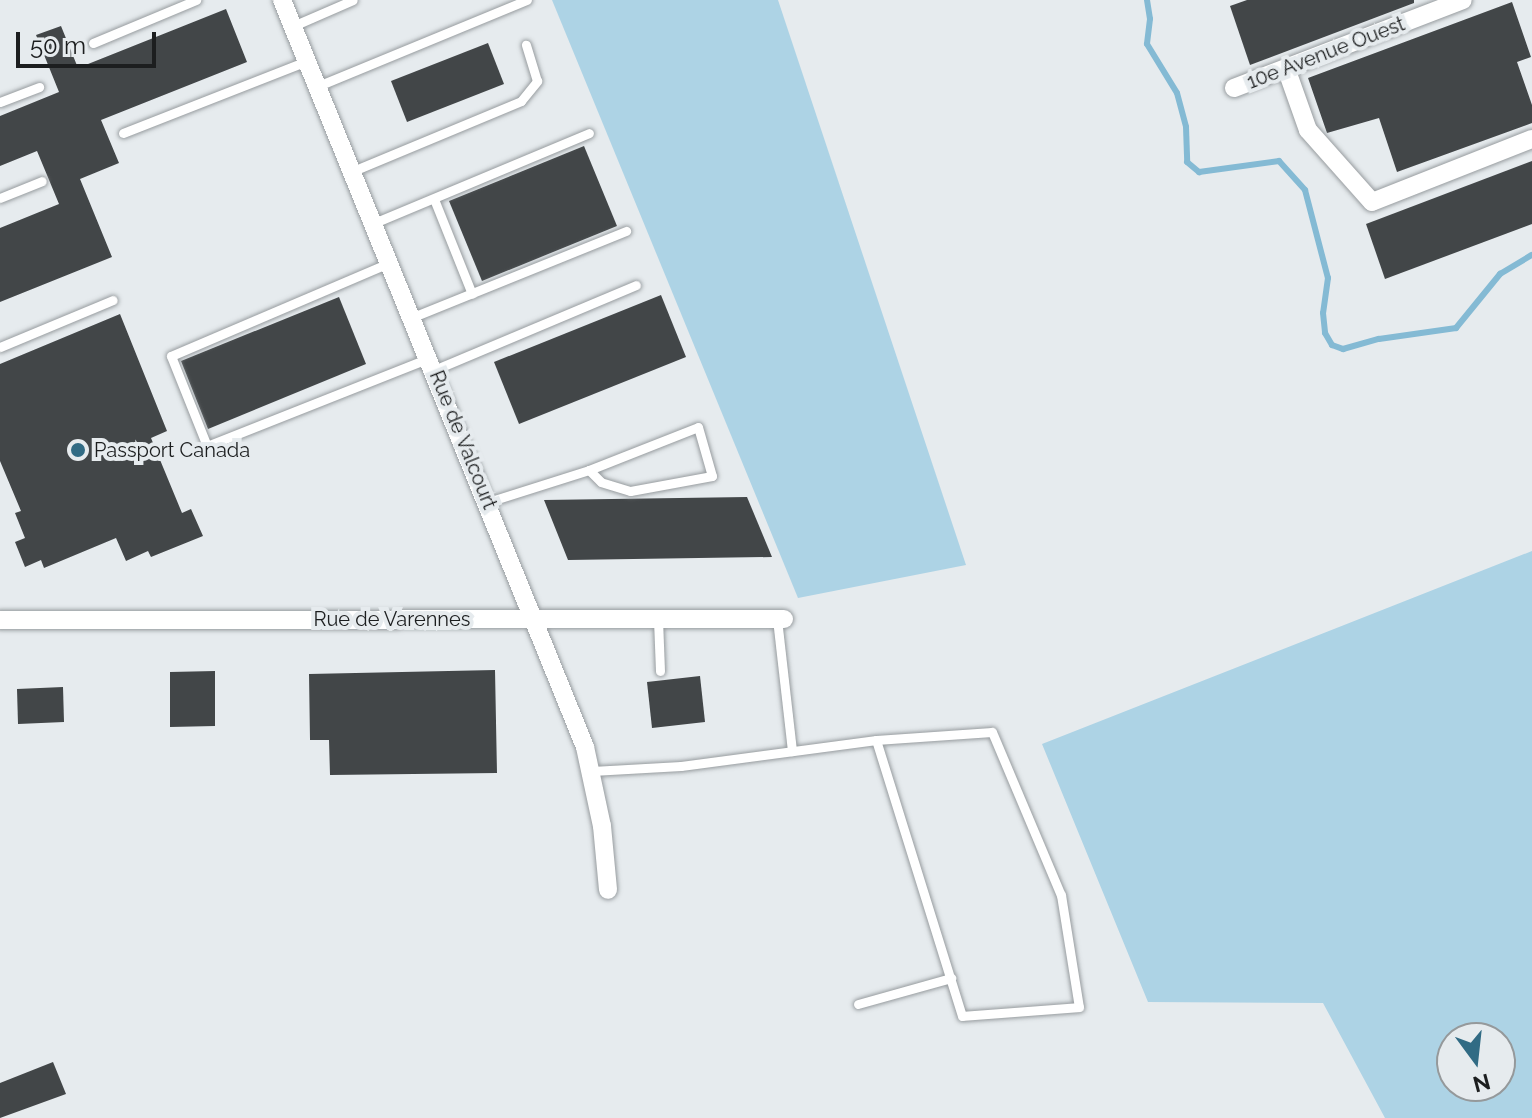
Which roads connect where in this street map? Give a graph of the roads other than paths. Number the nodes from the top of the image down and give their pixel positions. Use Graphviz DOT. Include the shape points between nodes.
graph roads {
  1 [pos="196,0"];
  2 [pos="282,0"];
  3 [pos="353,0"];
  4 [pos="527,0"];
  5 [pos="1463,0"];
  6 [pos="293,26"];
  7 [pos="93,43"];
  8 [pos="526,45"];
  9 [pos="307,61"];
  10 [pos="1286,68"];
  11 [pos="318,86"];
  12 [pos="39,87"];
  13 [pos="1234,88"];
  14 [pos="0,102"];
  15 [pos="123,133"];
  16 [pos="589,133"];
  17 [pos="1532,139"];
  18 [pos="353,171"];
  19 [pos="42,181"];
  20 [pos="0,198"];
  21 [pos="434,199"];
  22 [pos="374,223"];
  23 [pos="626,231"];
  24 [pos="390,263"];
  25 [pos="636,285"];
  26 [pos="472,294"];
  27 [pos="113,300"];
  28 [pos="413,317"];
  29 [pos="0,347"];
  30 [pos="432,364"];
  31 [pos="589,470"];
  32 [pos="488,502"];
  33 [pos="536,619"];
  34 [pos="658,619"];
  35 [pos="780,619"];
  36 [pos="0,620"];
  37 [pos="660,671"];
  38 [pos="876,740"];
  39 [pos="792,751"];
  40 [pos="592,771"];
  41 [pos="608,890"];
  42 [pos="951,978"];
  43 [pos="858,1004"];
  1 -- 7 [label="lane"];
  2 -- 6 [label="street, Rue de Valcourt"];
  3 -- 6 [label="lane"];
  4 -- 11 [label="lane"];
  5 -- 10 [label="street, 10e Avenue Ouest"];
  6 -- 9 [label="street, Rue de Valcourt"];
  8 -- 18 [label="lane" via="537,81 521,101"];
  9 -- 11 [label="street, Rue de Valcourt"];
  9 -- 15 [label="lane"];
  10 -- 13 [label="street, 10e Avenue Ouest"];
  10 -- 17 [label="street" via="1316,143 1372,202"];
  11 -- 18 [label="street, Rue de Valcourt"];
  12 -- 14 [label="lane"];
  16 -- 21 [label="lane"];
  18 -- 22 [label="street, Rue de Valcourt"];
  19 -- 20 [label="lane"];
  21 -- 22 [label="lane"];
  21 -- 26 [label="lane"];
  22 -- 24 [label="street, Rue de Valcourt"];
  23 -- 26 [label="lane"];
  24 -- 28 [label="street, Rue de Valcourt"];
  24 -- 30 [label="lane" via="171,356 207,446"];
  25 -- 30 [label="lane"];
  26 -- 28 [label="lane"];
  27 -- 29 [label="lane"];
  28 -- 30 [label="street, Rue de Valcourt"];
  30 -- 32 [label="street, Rue de Valcourt"];
  31 -- 31 [label="lane" via="698,427 712,476 630,491 601,482"];
  31 -- 32 [label="lane"];
  32 -- 33 [label="street, Rue de Valcourt"];
  33 -- 34 [label="street, Rue de Varennes"];
  33 -- 36 [label="street, Rue de Varennes"];
  33 -- 40 [label="street, Rue de Valcourt"];
  34 -- 35 [label="street, Rue de Varennes"];
  34 -- 37 [label="lane"];
  35 -- 39 [label="lane"];
  38 -- 39 [label="lane"];
  38 -- 42 [label="lane"];
  38 -- 42 [label="lane" via="992,732 1061,895 1079,1007 962,1016"];
  39 -- 40 [label="lane"];
  40 -- 41 [label="street, Rue de Valcourt"];
  42 -- 43 [label="lane"];
}
